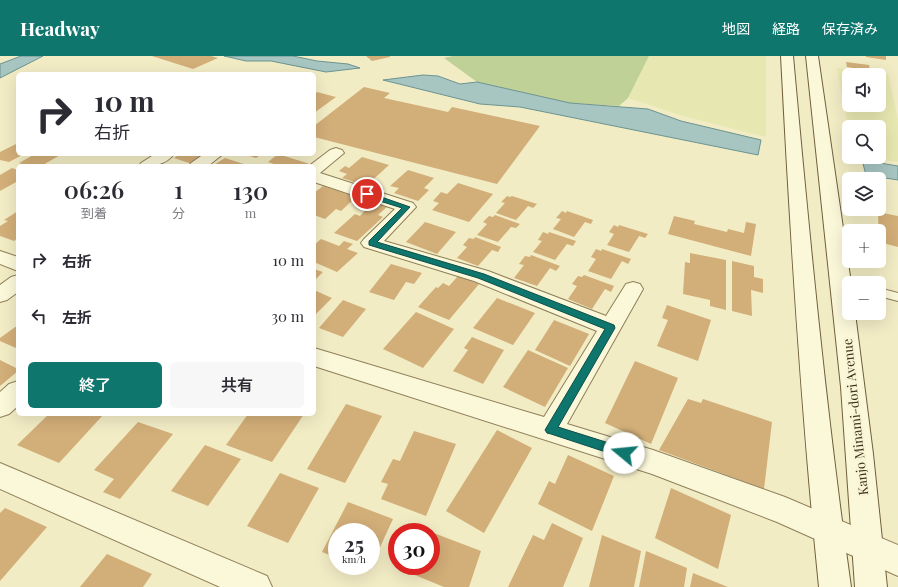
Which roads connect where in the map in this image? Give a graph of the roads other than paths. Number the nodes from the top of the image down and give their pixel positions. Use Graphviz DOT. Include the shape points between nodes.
graph roads {
  1 [pos="787,56"];
  2 [pos="812,56"];
  3 [pos="336,153"];
  4 [pos="212,156"];
  5 [pos="200,164"];
  6 [pos="316,168"];
  7 [pos="316,178"];
  8 [pos="844,276"];
  9 [pos="16,283"];
  10 [pos="633,289"];
  11 [pos="886,294"];
  12 [pos="0,295"];
  13 [pos="898,298"];
  14 [pos="848,320"];
  15 [pos="611,328"];
  16 [pos="316,358"];
  17 [pos="16,393"];
  18 [pos="0,407"];
  19 [pos="551,430"];
  20 [pos="0,476"];
  21 [pos="829,531"];
  22 [pos="868,548"];
  23 [pos="898,561"];
  24 [pos="256,587"];
  25 [pos="835,587"];
  26 [pos="871,587"];
  1 -- 21 [label="main road" via="799,226"];
  2 -- 8 [label="main road, Kanjo Minami-dori Avenue"];
  3 -- 6 [label="main road"];
  4 -- 5 [label="main road"];
  7 -- 15 [label="main road" via="407,207 371,243 481,276"];
  9 -- 12 [label="main road"];
  10 -- 15 [label="main road"];
  11 -- 13 [label="lane"];
  14 -- 22 [label="main road, Kanjo Minami-dori Avenue"];
  15 -- 19 [label="main road"];
  16 -- 19 [label="main road"];
  17 -- 18 [label="main road"];
  19 -- 21 [label="main road" via="653,462 785,511"];
  20 -- 24 [label="main road"];
  21 -- 22 [label="main road"];
  21 -- 25 [label="main road"];
  22 -- 23 [label="main road"];
  22 -- 26 [label="main road, Kanjo Minami-dori Avenue"];
}
